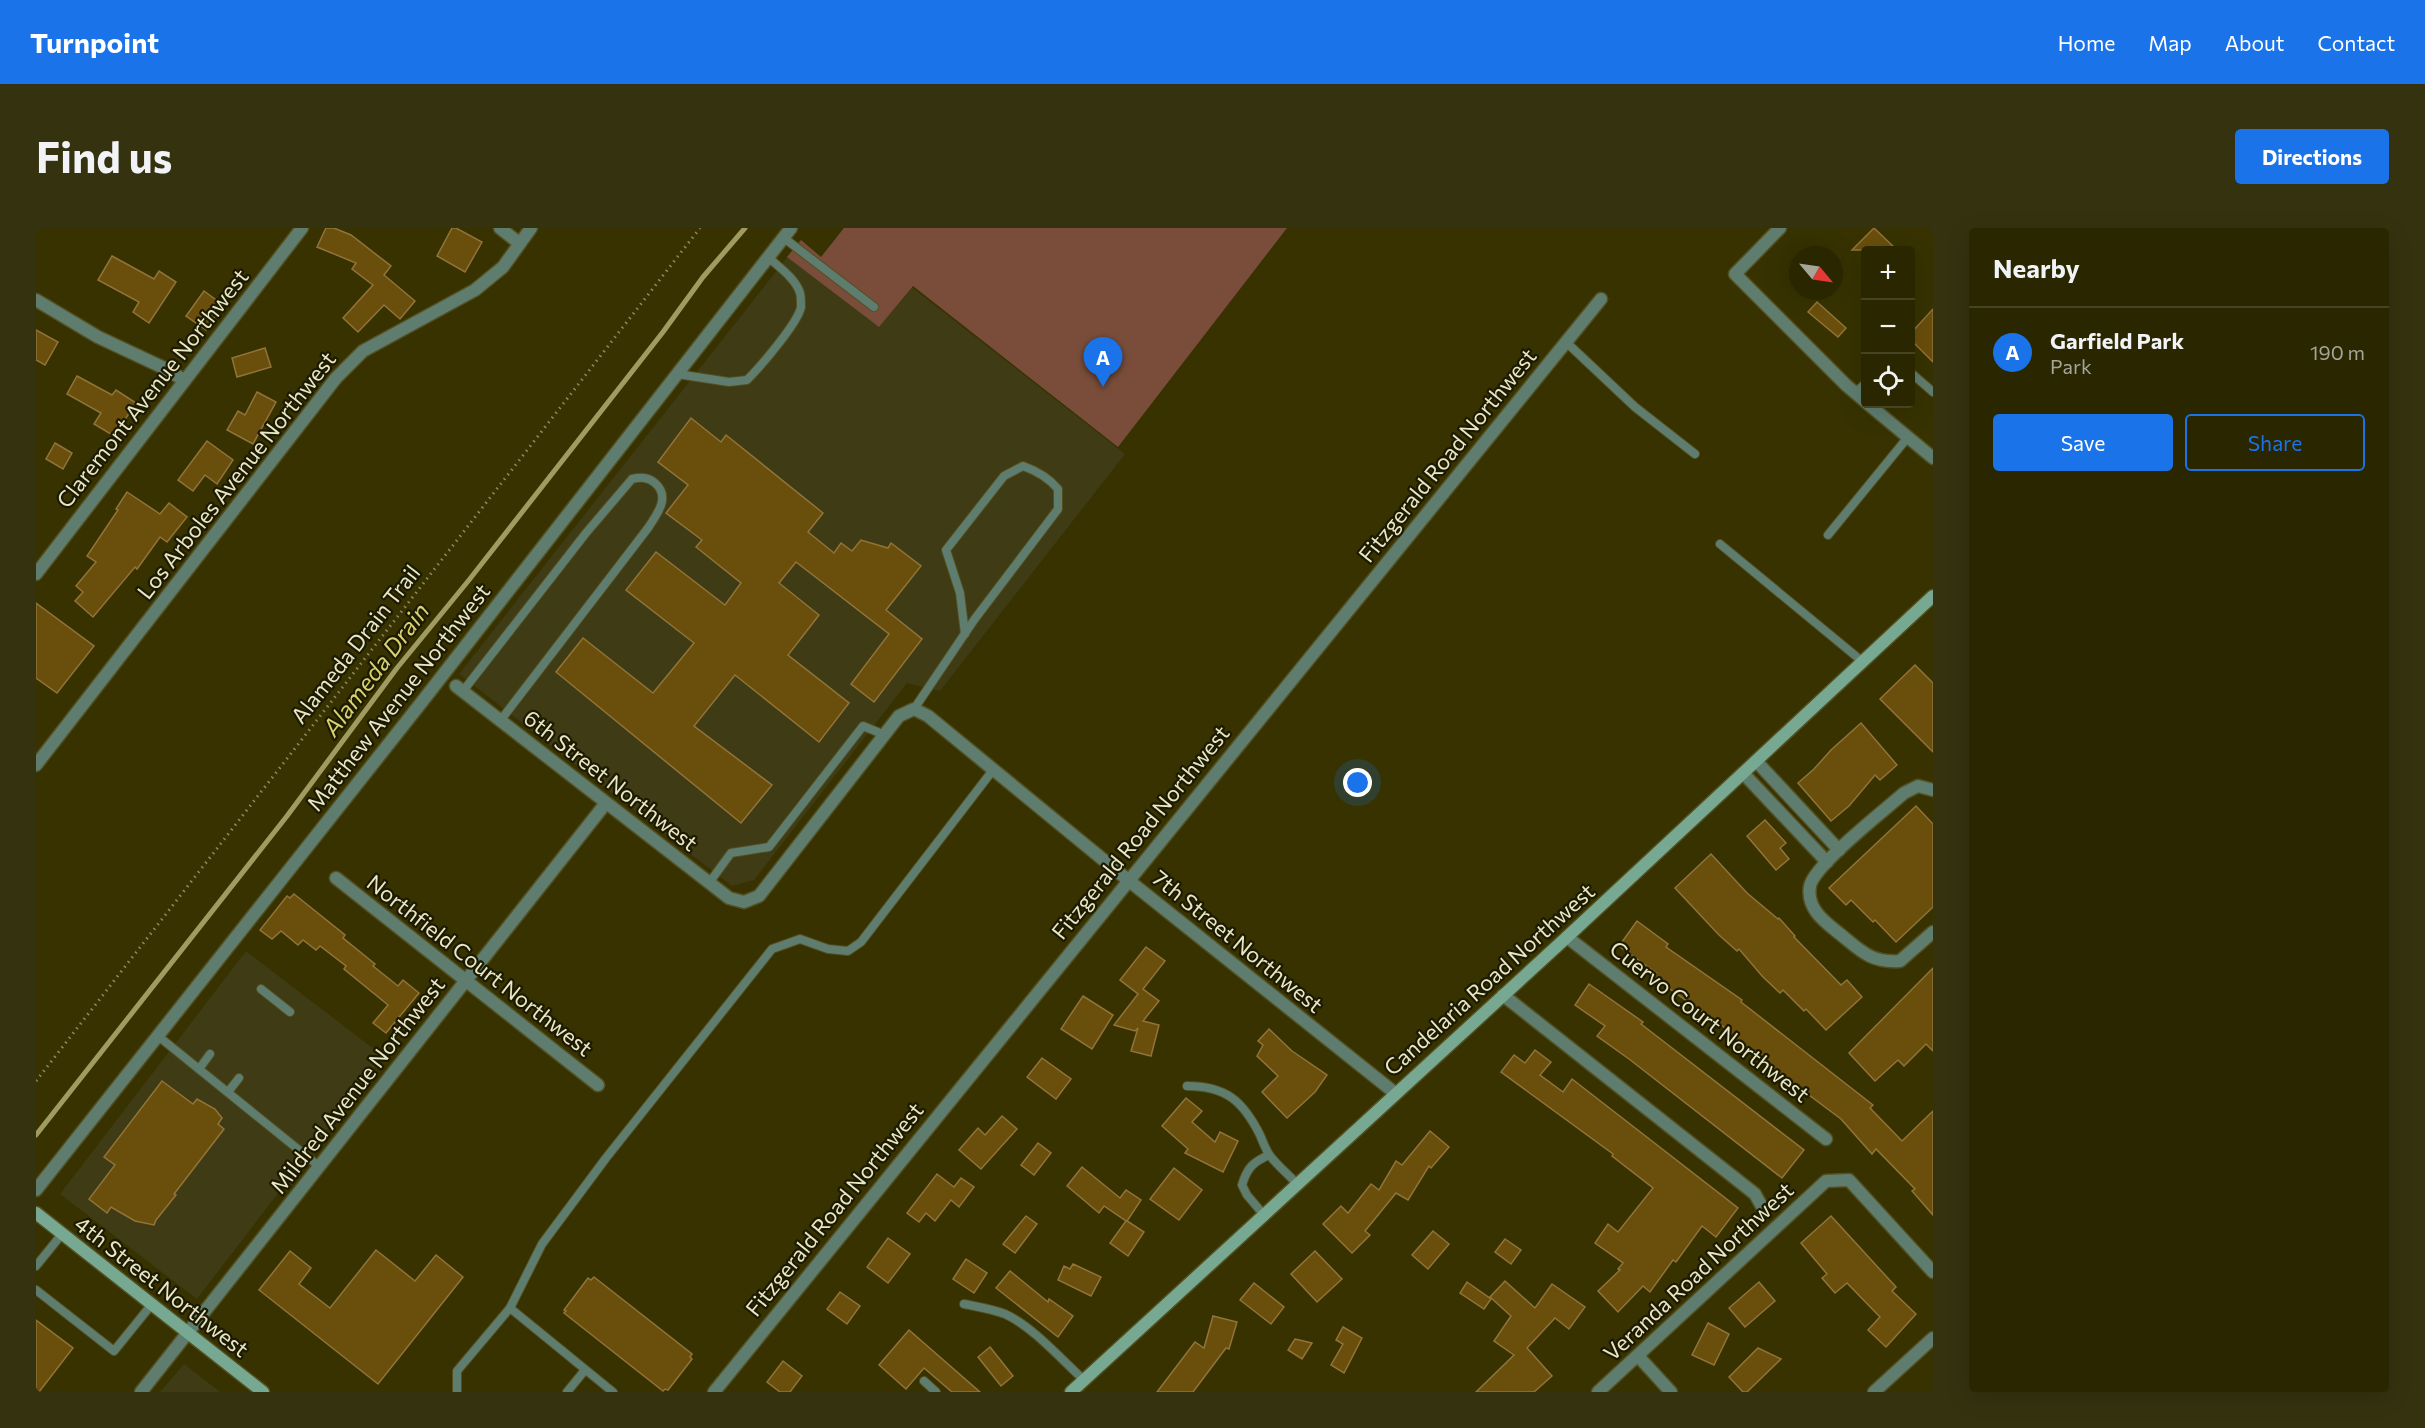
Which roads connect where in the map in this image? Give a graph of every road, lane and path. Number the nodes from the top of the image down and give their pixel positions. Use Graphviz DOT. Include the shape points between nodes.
graph roads {
  1 [pos="302,228"];
  2 [pos="500,228"];
  3 [pos="531,228"];
  4 [pos="700,228"];
  5 [pos="1780,228"];
  6 [pos="788,233"];
  7 [pos="519,243"];
  8 [pos="769,258"];
  9 [pos="1601,299"];
  10 [pos="36,300"];
  11 [pos="874,307"];
  12 [pos="1566,342"];
  13 [pos="677,374"];
  14 [pos="1915,376"];
  15 [pos="184,381"];
  16 [pos="1861,388"];
  17 [pos="1855,393"];
  18 [pos="1933,393"];
  19 [pos="1861,398"];
  20 [pos="1873,408"];
  21 [pos="1908,437"];
  22 [pos="1695,454"];
  23 [pos="1933,458"];
  24 [pos="1828,535"];
  25 [pos="1720,544"];
  26 [pos="36,574"];
  27 [pos="1933,596"];
  28 [pos="965,634"];
  29 [pos="1863,662"];
  30 [pos="459,689"];
  31 [pos="914,709"];
  32 [pos="500,721"];
  33 [pos="885,735"];
  34 [pos="1756,761"];
  35 [pos="36,765"];
  36 [pos="993,770"];
  37 [pos="1743,773"];
  38 [pos="1933,790"];
  39 [pos="606,803"];
  40 [pos="1839,850"];
  41 [pos="1827,862"];
  42 [pos="336,878"];
  43 [pos="1128,880"];
  44 [pos="709,883"];
  45 [pos="1933,932"];
  46 [pos="1568,937"];
  47 [pos="466,982"];
  48 [pos="261,989"];
  49 [pos="1503,995"];
  50 [pos="290,1012"];
  51 [pos="158,1036"];
  52 [pos="210,1054"];
  53 [pos="199,1069"];
  54 [pos="239,1078"];
  55 [pos="36,1081"];
  56 [pos="598,1085"];
  57 [pos="1187,1086"];
  58 [pos="228,1092"];
  59 [pos="1395,1093"];
  60 [pos="1826,1139"];
  61 [pos="1269,1155"];
  62 [pos="320,1167"];
  63 [pos="1297,1184"];
  64 [pos="36,1190"];
  65 [pos="1761,1205"];
  66 [pos="36,1213"];
  67 [pos="1263,1215"];
  68 [pos="62,1234"];
  69 [pos="36,1266"];
  70 [pos="1933,1272"];
  71 [pos="36,1290"];
  72 [pos="152,1304"];
  73 [pos="964,1304"];
  74 [pos="510,1308"];
  75 [pos="188,1332"];
  76 [pos="1933,1338"];
  77 [pos="1638,1356"];
  78 [pos="585,1370"];
  79 [pos="1084,1380"];
  80 [pos="924,1381"];
  81 [pos="259,1391"];
  82 [pos="141,1392"];
  83 [pos="457,1392"];
  84 [pos="567,1392"];
  85 [pos="613,1392"];
  86 [pos="714,1392"];
  87 [pos="936,1392"];
  88 [pos="1071,1392"];
  89 [pos="1598,1392"];
  90 [pos="1671,1392"];
  91 [pos="1874,1392"];
  1 -- 15 [label="street, Claremont Avenue Northwest"];
  2 -- 7 [label="street"];
  3 -- 7 [label="street, Los Arboles Avenue Northwest"];
  4 -- 55 [label="path, Alameda Drain Trail"];
  5 -- 17 [label="street" via="1735,274"];
  6 -- 8 [label="street, Matthew Avenue Northwest"];
  6 -- 11 [label="lane"];
  7 -- 35 [label="street, Los Arboles Avenue Northwest" via="503,267 475,290 363,351 336,378"];
  8 -- 13 [label="street, Matthew Avenue Northwest"];
  8 -- 13 [label="lane" via="800,292 801,308 759,368 747,380 729,382"];
  9 -- 12 [label="street, Fitzgerald Road Northwest"];
  10 -- 15 [label="street"];
  12 -- 22 [label="lane" via="1635,407"];
  12 -- 43 [label="street, Fitzgerald Road Northwest"];
  13 -- 51 [label="street, Matthew Avenue Northwest"];
  14 -- 18 [label="lane"];
  15 -- 26 [label="street, Claremont Avenue Northwest"];
  16 -- 17 [label="lane"];
  17 -- 19 [label="street"];
  20 -- 21 [label="street"];
  21 -- 23 [label="street"];
  21 -- 24 [label="lane"];
  25 -- 29 [label="lane"];
  27 -- 29 [label="main road, Candelaria Road Northwest"];
  28 -- 28 [label="lane" via="1058,509 1058,489 1036,471 1023,466 1004,476 946,550 960,593"];
  28 -- 31 [label="lane"];
  29 -- 34 [label="main road, Candelaria Road Northwest"];
  30 -- 32 [label="street, 6th Street Northwest"];
  30 -- 32 [label="lane" via="632,479 650,479 663,492 663,500 648,528"];
  31 -- 33 [label="street" via="899,716"];
  31 -- 36 [label="street, 7th Street Northwest" via="928,716"];
  32 -- 39 [label="street, 6th Street Northwest"];
  33 -- 44 [label="lane" via="863,726 769,847 731,852"];
  33 -- 44 [label="street, 6th Street Northwest" via="759,896 744,902 729,898"];
  34 -- 37 [label="main road, Candelaria Road Northwest"];
  34 -- 40 [label="street"];
  36 -- 43 [label="street, 7th Street Northwest"];
  36 -- 74 [label="lane" via="861,942 848,951 800,939 772,949 542,1244"];
  37 -- 41 [label="street"];
  37 -- 46 [label="main road, Candelaria Road Northwest"];
  38 -- 40 [label="street" via="1918,786 1904,793"];
  39 -- 44 [label="street, 6th Street Northwest"];
  39 -- 47 [label="street, Mildred Avenue Northwest"];
  40 -- 41 [label="street"];
  41 -- 45 [label="street" via="1810,886 1813,907 1819,918 1872,959 1900,961"];
  42 -- 47 [label="street, Northfield Court Northwest"];
  43 -- 59 [label="street, 7th Street Northwest"];
  43 -- 86 [label="street, Fitzgerald Road Northwest"];
  46 -- 49 [label="main road, Candelaria Road Northwest"];
  46 -- 60 [label="street, Cuervo Court Northwest"];
  47 -- 56 [label="street, Northfield Court Northwest"];
  47 -- 62 [label="street, Mildred Avenue Northwest"];
  48 -- 50 [label="lane"];
  49 -- 59 [label="main road, Candelaria Road Northwest"];
  49 -- 65 [label="street" via="1755,1194"];
  51 -- 53 [label="lane"];
  51 -- 64 [label="street, Matthew Avenue Northwest"];
  52 -- 53 [label="lane"];
  53 -- 58 [label="lane"];
  54 -- 58 [label="lane"];
  57 -- 61 [label="lane" via="1222,1090 1259,1133"];
  58 -- 62 [label="lane"];
  59 -- 63 [label="main road, Candelaria Road Northwest"];
  61 -- 63 [label="lane"];
  61 -- 67 [label="lane" via="1248,1167 1242,1185"];
  62 -- 75 [label="street, Mildred Avenue Northwest"];
  63 -- 67 [label="main road, Candelaria Road Northwest"];
  66 -- 68 [label="main road, 4th Street Northwest"];
  67 -- 79 [label="main road, Candelaria Road Northwest"];
  68 -- 69 [label="lane"];
  68 -- 72 [label="main road, 4th Street Northwest"];
  70 -- 77 [label="street, Veranda Road Northwest" via="1849,1180 1826,1181"];
  71 -- 72 [label="lane" via="114,1351"];
  72 -- 75 [label="main road, 4th Street Northwest"];
  73 -- 79 [label="lane" via="1007,1315"];
  74 -- 78 [label="lane"];
  74 -- 83 [label="lane" via="457,1371"];
  75 -- 81 [label="main road, 4th Street Northwest"];
  75 -- 82 [label="street, Mildred Avenue Northwest"];
  76 -- 91 [label="street"];
  77 -- 89 [label="street, Veranda Road Northwest"];
  77 -- 90 [label="street"];
  78 -- 84 [label="lane"];
  78 -- 85 [label="lane"];
  79 -- 88 [label="main road, Candelaria Road Northwest"];
  80 -- 87 [label="lane"];
}
